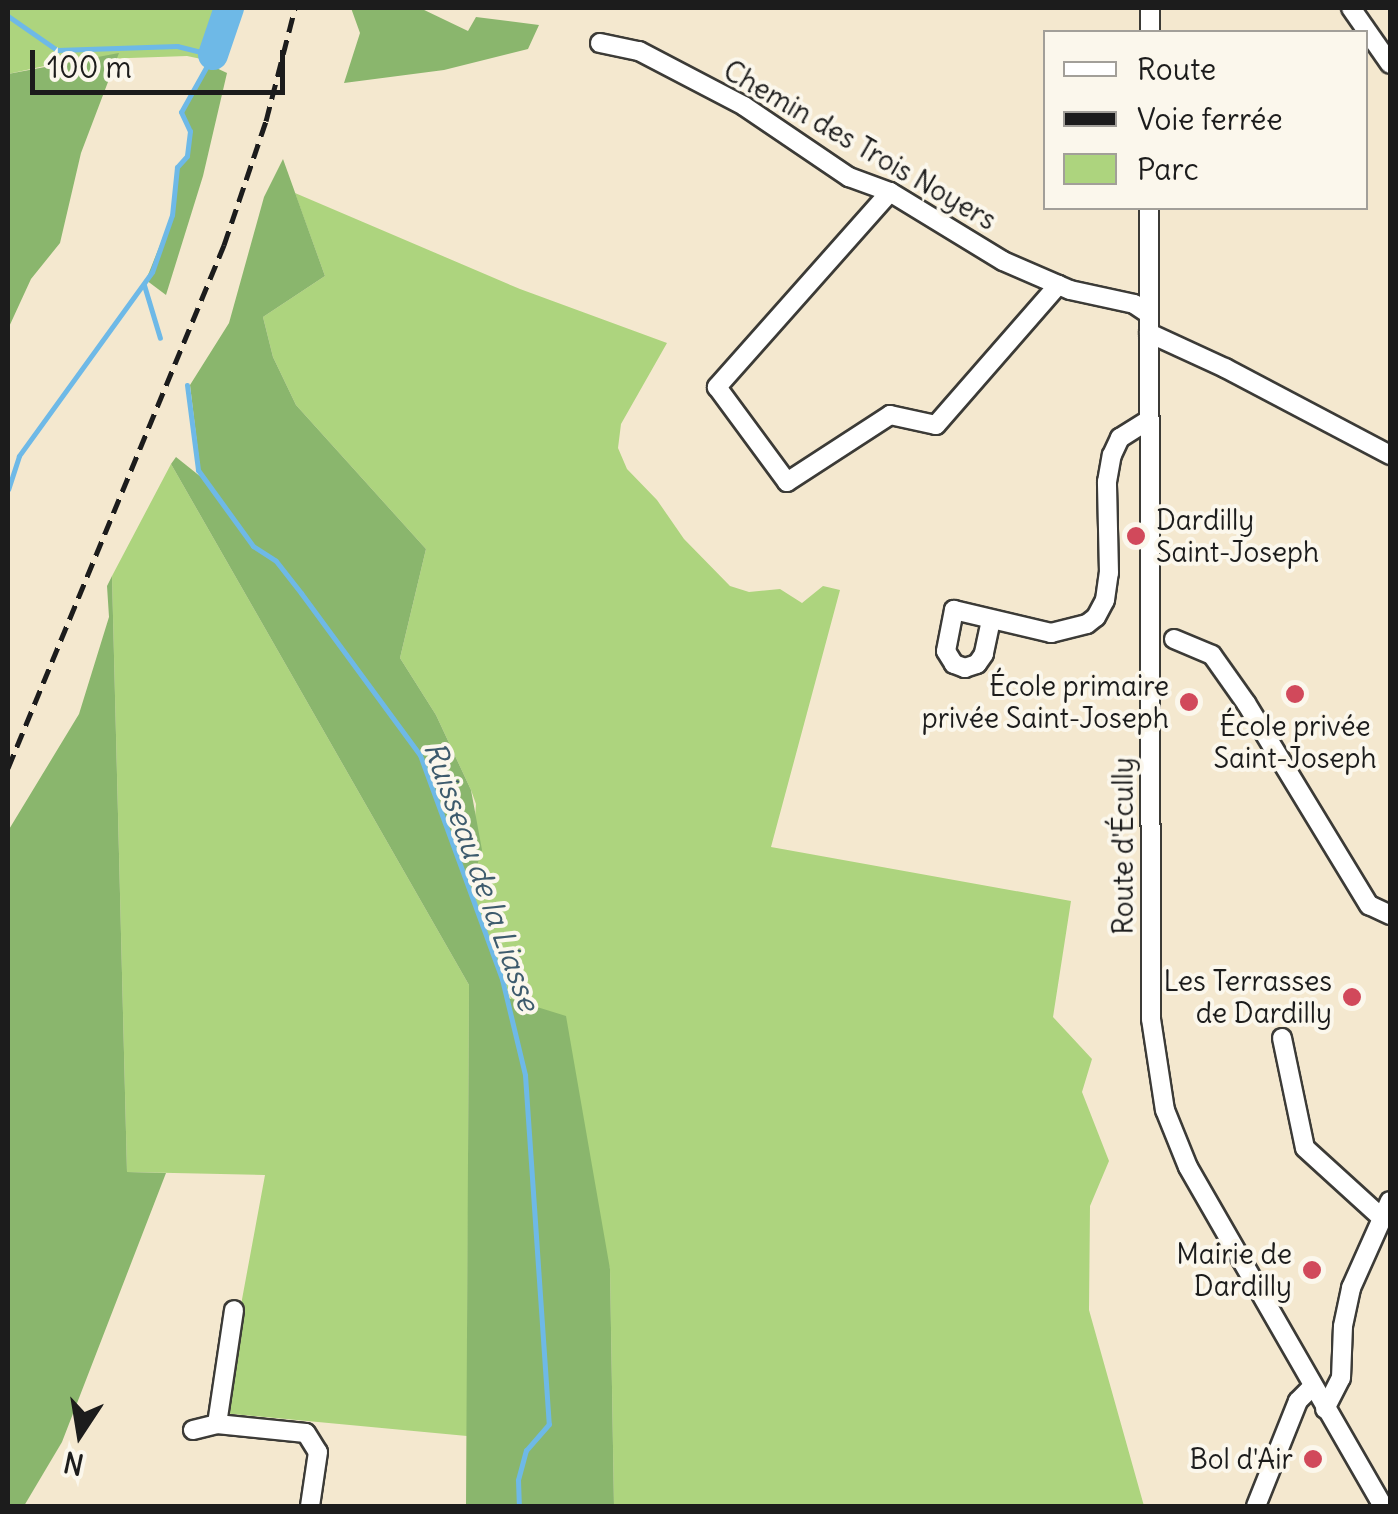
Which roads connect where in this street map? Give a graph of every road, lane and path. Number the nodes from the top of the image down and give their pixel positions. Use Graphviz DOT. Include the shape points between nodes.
graph roads {
  1 [pos="1351,8"];
  2 [pos="1366,30"];
  3 [pos="1368,32"];
  4 [pos="600,44"];
  5 [pos="1390,64"];
  6 [pos="890,192"];
  7 [pos="1149,210"];
  8 [pos="1058,285"];
  9 [pos="1149,314"];
  10 [pos="1149,334"];
  11 [pos="1149,420"];
  12 [pos="1390,455"];
  13 [pos="991,620"];
  14 [pos="1174,639"];
  15 [pos="1390,915"];
  16 [pos="1282,1038"];
  17 [pos="1386,1210"];
  18 [pos="234,1310"];
  19 [pos="1312,1387"];
  20 [pos="1325,1409"];
  21 [pos="217,1424"];
  22 [pos="193,1430"];
  23 [pos="310,1506"];
  24 [pos="1256,1506"];
  25 [pos="1383,1506"];
  1 -- 2 [label="street"];
  3 -- 5 [label="street"];
  4 -- 6 [label="street, Chemin des Trois Noyers" via="638,51 744,106 849,177"];
  6 -- 8 [label="street, Chemin des Trois Noyers" via="1003,262"];
  6 -- 8 [label="street" via="717,386 787,482 890,414 936,425"];
  7 -- 9 [label="street, Route d'Écully"];
  8 -- 9 [label="street, Chemin des Trois Noyers"];
  9 -- 10 [label="street, Route d'Écully"];
  10 -- 11 [label="street, Route d'Écully"];
  10 -- 12 [label="street"];
  11 -- 13 [label="street" via="1120,438 1112,455 1109,574 1096,617 1051,632"];
  11 -- 19 [label="street, Route d'Écully" via="1150,1070 1188,1168"];
  14 -- 15 [label="street" via="1212,656 1370,905"];
  16 -- 17 [label="street" via="1305,1148"];
  17 -- 20 [label="street" via="1350,1288 1341,1378"];
  18 -- 21 [label="street"];
  19 -- 20 [label="street"];
  19 -- 24 [label="street" via="1298,1401"];
  20 -- 25 [label="street"];
  21 -- 22 [label="street"];
  21 -- 23 [label="street" via="306,1434 318,1452"];
}
